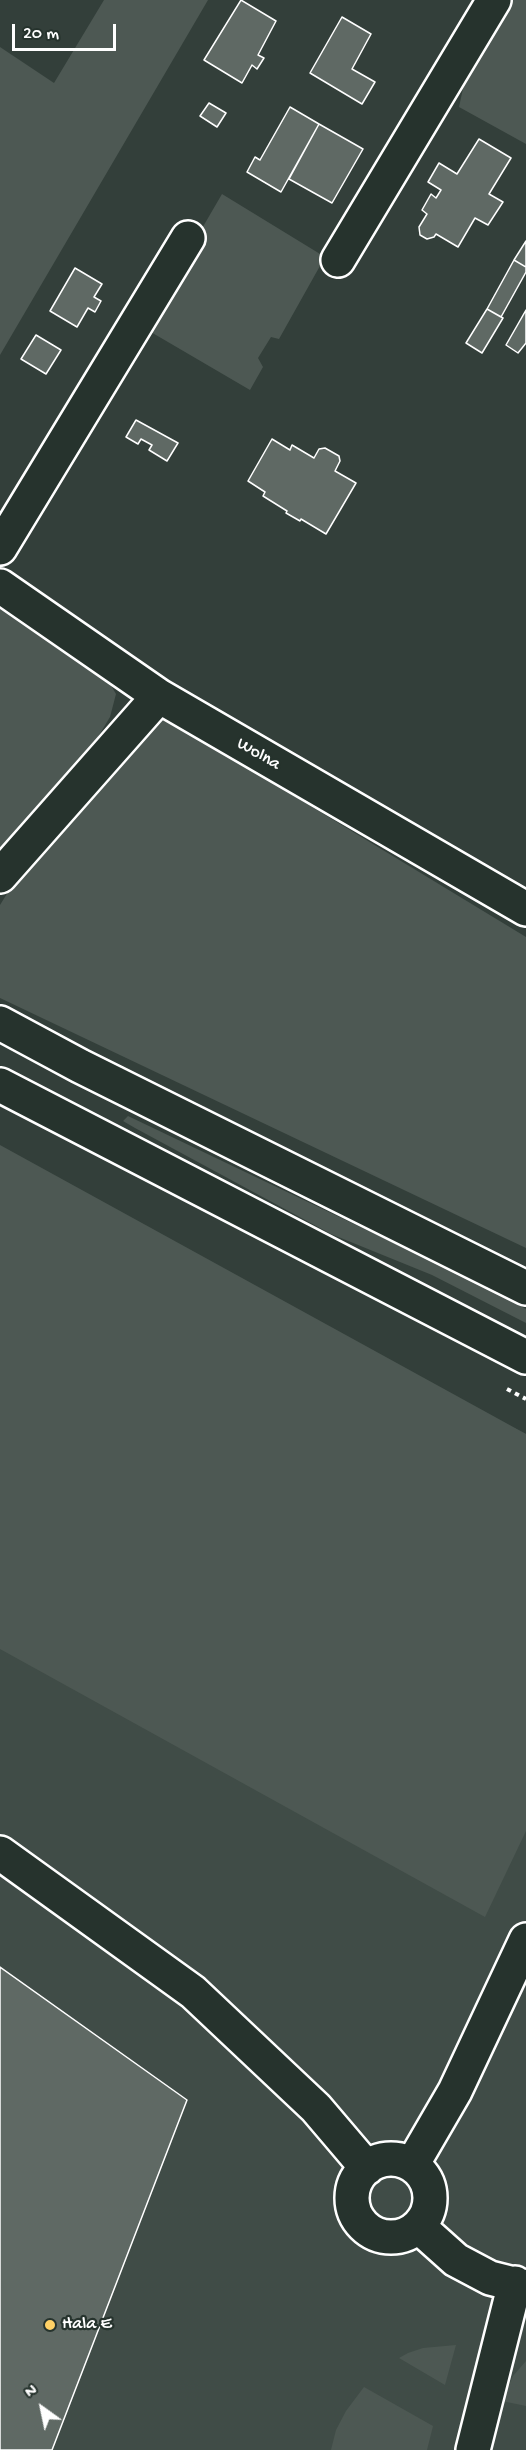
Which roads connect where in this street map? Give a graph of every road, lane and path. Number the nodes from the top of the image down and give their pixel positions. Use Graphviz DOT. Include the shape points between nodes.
graph roads {
  1 [pos="494,0"];
  2 [pos="188,238"];
  3 [pos="338,260"];
  4 [pos="0,549"];
  5 [pos="0,586"];
  6 [pos="159,696"];
  7 [pos="0,876"];
  8 [pos="526,909"];
  9 [pos="0,1023"];
  10 [pos="0,1085"];
  11 [pos="526,1288"];
  12 [pos="526,1357"];
  13 [pos="0,1853"];
  14 [pos="526,1940"];
  15 [pos="412,2165"];
  16 [pos="367,2168"];
  17 [pos="418,2226"];
  18 [pos="520,2285"];
  19 [pos="473,2450"];
  1 -- 3 [label="street"];
  2 -- 4 [label="street"];
  5 -- 6 [label="street, Wolna"];
  6 -- 7 [label="street"];
  6 -- 8 [label="street, Wolna"];
  9 -- 11 [label="street"];
  10 -- 12 [label="street"];
  13 -- 16 [label="street" via="193,1992 316,2108"];
  14 -- 15 [label="street" via="455,2091"];
  15 -- 16 [label="street" via="389,2159"];
  15 -- 17 [label="street" via="421,2173 430,2194 430,2206"];
  16 -- 17 [label="street" via="353,2189 355,2213 362,2224 372,2232 396,2237"];
  17 -- 18 [label="street" via="456,2260 490,2278"];
  18 -- 19 [label="street"];
}
